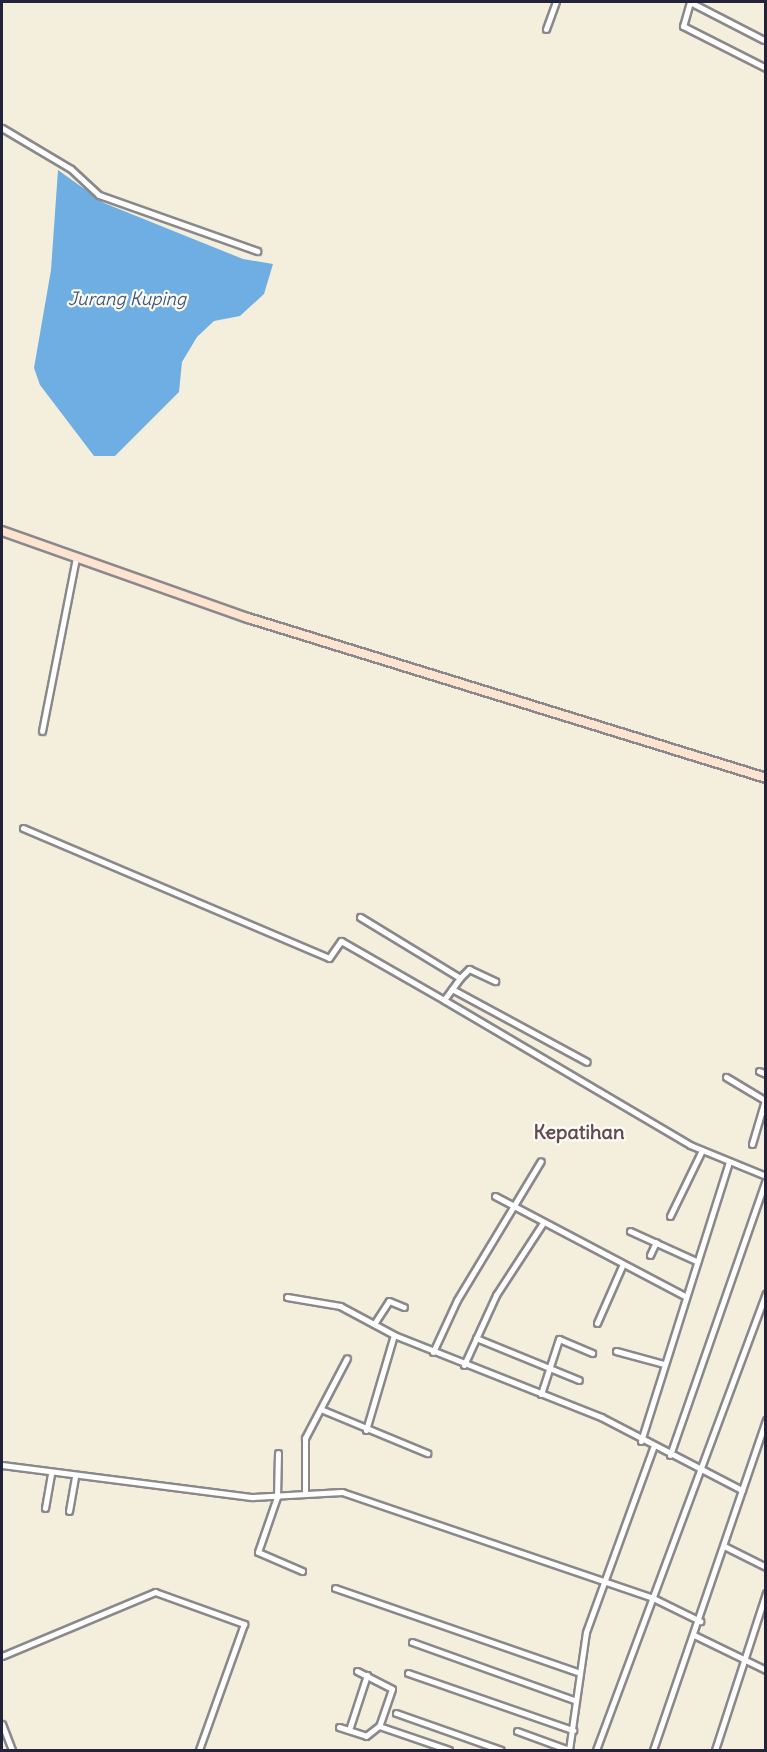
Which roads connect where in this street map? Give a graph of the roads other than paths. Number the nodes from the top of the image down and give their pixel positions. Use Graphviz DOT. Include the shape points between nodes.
graph roads {
  1 [pos="556,2"];
  2 [pos="690,2"];
  3 [pos="546,29"];
  4 [pos="764,40"];
  5 [pos="765,68"];
  6 [pos="2,128"];
  7 [pos="257,251"];
  8 [pos="2,531"];
  9 [pos="76,558"];
  10 [pos="42,731"];
  11 [pos="765,778"];
  12 [pos="23,828"];
  13 [pos="360,917"];
  14 [pos="460,978"];
  15 [pos="495,981"];
  16 [pos="452,989"];
  17 [pos="444,1000"];
  18 [pos="556,1047"];
  19 [pos="548,1060"];
  20 [pos="587,1062"];
  21 [pos="759,1071"];
  22 [pos="765,1074"];
  23 [pos="726,1077"];
  24 [pos="765,1101"];
  25 [pos="752,1144"];
  26 [pos="702,1150"];
  27 [pos="541,1161"];
  28 [pos="729,1162"];
  29 [pos="765,1178"];
  30 [pos="495,1196"];
  31 [pos="517,1208"];
  32 [pos="670,1216"];
  33 [pos="543,1223"];
  34 [pos="630,1231"];
  35 [pos="656,1242"];
  36 [pos="650,1255"];
  37 [pos="696,1261"];
  38 [pos="622,1266"];
  39 [pos="765,1294"];
  40 [pos="684,1296"];
  41 [pos="287,1297"];
  42 [pos="404,1307"];
  43 [pos="597,1323"];
  44 [pos="374,1324"];
  45 [pos="394,1335"];
  46 [pos="476,1338"];
  47 [pos="616,1351"];
  48 [pos="433,1352"];
  49 [pos="592,1353"];
  50 [pos="347,1359"];
  51 [pos="664,1364"];
  52 [pos="464,1365"];
  53 [pos="547,1367"];
  54 [pos="579,1380"];
  55 [pos="541,1394"];
  56 [pos="323,1410"];
  57 [pos="765,1420"];
  58 [pos="764,1428"];
  59 [pos="366,1430"];
  60 [pos="641,1441"];
  61 [pos="653,1448"];
  62 [pos="278,1453"];
  63 [pos="427,1453"];
  64 [pos="670,1455"];
  65 [pos="2,1465"];
  66 [pos="701,1470"];
  67 [pos="51,1475"];
  68 [pos="75,1478"];
  69 [pos="742,1490"];
  70 [pos="304,1491"];
  71 [pos="277,1497"];
  72 [pos="45,1509"];
  73 [pos="69,1510"];
  74 [pos="724,1546"];
  75 [pos="765,1567"];
  76 [pos="302,1572"];
  77 [pos="602,1580"];
  78 [pos="335,1587"];
  79 [pos="765,1593"];
  80 [pos="651,1597"];
  81 [pos="700,1621"];
  82 [pos="694,1635"];
  83 [pos="412,1642"];
  84 [pos="2,1656"];
  85 [pos="741,1657"];
  86 [pos="765,1670"];
  87 [pos="357,1671"];
  88 [pos="577,1671"];
  89 [pos="408,1673"];
  90 [pos="367,1675"];
  91 [pos="574,1700"];
  92 [pos="396,1713"];
  93 [pos="2,1724"];
  94 [pos="379,1726"];
  95 [pos="339,1727"];
  96 [pos="349,1730"];
  97 [pos="573,1730"];
  98 [pos="517,1731"];
  99 [pos="12,1750"];
  100 [pos="199,1750"];
  101 [pos="450,1750"];
  102 [pos="501,1750"];
  103 [pos="596,1750"];
  104 [pos="653,1750"];
  105 [pos="715,1750"];
  1 -- 3 [label="street"];
  2 -- 4 [label="street"];
  2 -- 5 [label="street" via="683,26"];
  6 -- 7 [label="street" via="71,169 99,195"];
  8 -- 9 [label="street"];
  9 -- 10 [label="street"];
  9 -- 11 [label="street" via="312,638"];
  12 -- 17 [label="street" via="330,958 341,941"];
  13 -- 14 [label="street"];
  14 -- 15 [label="street" via="469,969"];
  14 -- 16 [label="street"];
  16 -- 17 [label="street"];
  16 -- 18 [label="street"];
  17 -- 19 [label="street"];
  18 -- 19 [label="street"];
  18 -- 20 [label="street"];
  19 -- 26 [label="street"];
  21 -- 22 [label="street"];
  23 -- 24 [label="street"];
  24 -- 25 [label="street"];
  26 -- 28 [label="street"];
  26 -- 32 [label="street"];
  27 -- 31 [label="street"];
  28 -- 29 [label="street"];
  28 -- 37 [label="street"];
  29 -- 64 [label="street"];
  30 -- 31 [label="street"];
  31 -- 33 [label="street"];
  31 -- 48 [label="street" via="465,1287"];
  33 -- 38 [label="street"];
  33 -- 46 [label="street" via="496,1295"];
  34 -- 35 [label="street"];
  35 -- 36 [label="street"];
  35 -- 37 [label="street"];
  37 -- 40 [label="street"];
  38 -- 40 [label="street"];
  38 -- 43 [label="street"];
  39 -- 66 [label="street"];
  40 -- 51 [label="street"];
  41 -- 44 [label="street" via="336,1305"];
  42 -- 44 [label="street" via="389,1301"];
  44 -- 45 [label="street"];
  45 -- 48 [label="street"];
  45 -- 59 [label="street"];
  46 -- 52 [label="street"];
  46 -- 53 [label="street"];
  47 -- 51 [label="street"];
  48 -- 52 [label="street"];
  49 -- 53 [label="street" via="561,1338"];
  50 -- 56 [label="street"];
  51 -- 60 [label="street"];
  52 -- 55 [label="street"];
  53 -- 54 [label="street"];
  53 -- 55 [label="street"];
  55 -- 60 [label="street" via="601,1417"];
  56 -- 59 [label="street"];
  56 -- 70 [label="street" via="305,1438"];
  57 -- 58 [label="street"];
  58 -- 69 [label="street"];
  59 -- 63 [label="street"];
  60 -- 61 [label="street"];
  61 -- 64 [label="street"];
  61 -- 77 [label="street"];
  62 -- 71 [label="street"];
  64 -- 66 [label="street"];
  65 -- 67 [label="street"];
  66 -- 69 [label="street"];
  66 -- 80 [label="street"];
  67 -- 68 [label="street"];
  67 -- 72 [label="street"];
  68 -- 71 [label="street"];
  68 -- 73 [label="street"];
  69 -- 74 [label="street"];
  70 -- 71 [label="street"];
  70 -- 77 [label="street" via="351,1494"];
  71 -- 76 [label="street" via="258,1552"];
  74 -- 75 [label="street"];
  74 -- 81 [label="street"];
  77 -- 80 [label="street"];
  77 -- 88 [label="street"];
  78 -- 88 [label="street"];
  79 -- 85 [label="street"];
  80 -- 81 [label="street"];
  80 -- 103 [label="street"];
  81 -- 82 [label="street"];
  82 -- 85 [label="street"];
  82 -- 104 [label="street"];
  83 -- 91 [label="street"];
  84 -- 100 [label="street" via="155,1592 244,1624"];
  85 -- 86 [label="street"];
  85 -- 105 [label="street"];
  87 -- 90 [label="street"];
  88 -- 91 [label="street"];
  89 -- 97 [label="street"];
  90 -- 94 [label="street" via="392,1689"];
  90 -- 96 [label="street"];
  91 -- 97 [label="street"];
  92 -- 102 [label="street"];
  93 -- 99 [label="street"];
  94 -- 96 [label="street" via="372,1735"];
  94 -- 101 [label="street"];
  95 -- 96 [label="street"];
  97 -- 98 [label="street" via="569,1750"];
}
